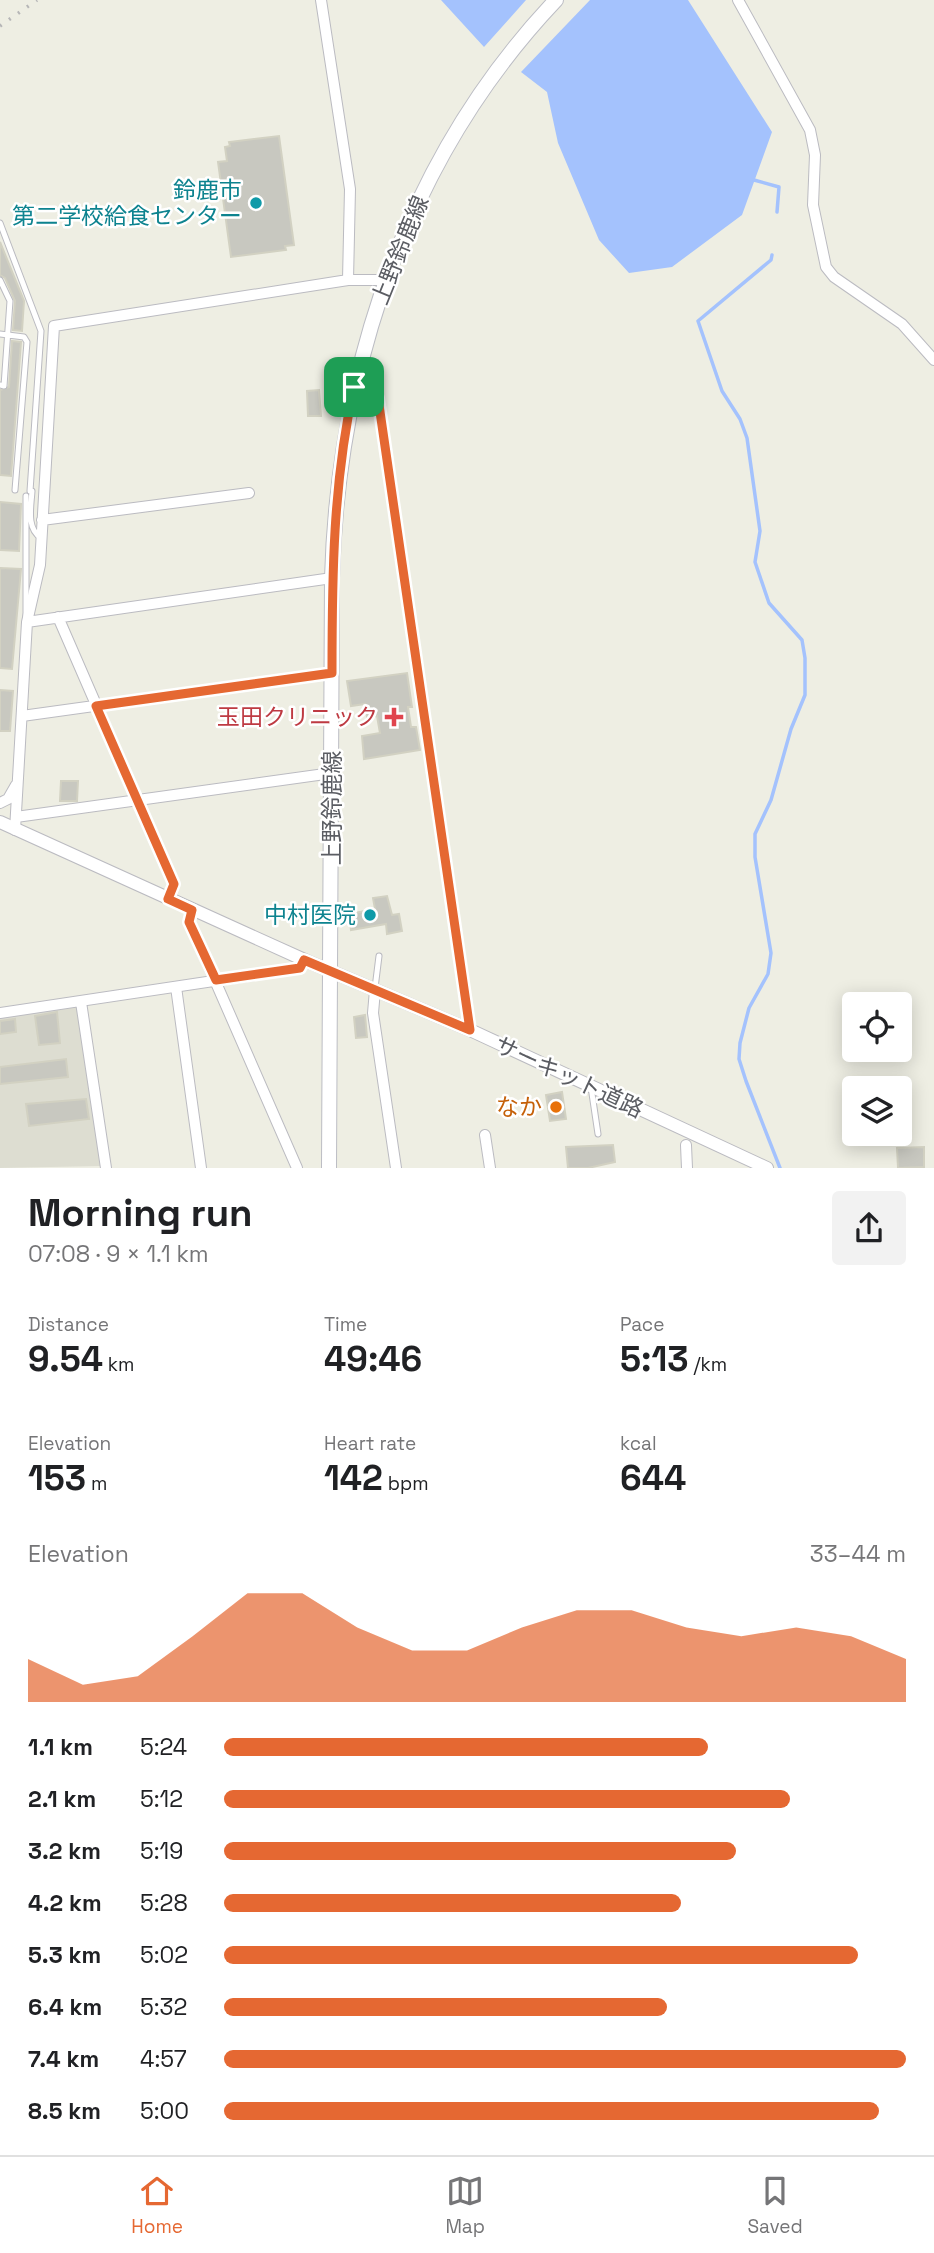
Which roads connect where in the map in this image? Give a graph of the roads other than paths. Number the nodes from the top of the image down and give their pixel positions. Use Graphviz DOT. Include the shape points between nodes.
graph roads {
  1 [pos="321,0"];
  2 [pos="556,0"];
  3 [pos="738,0"];
  4 [pos="0,223"];
  5 [pos="0,280"];
  6 [pos="348,280"];
  7 [pos="384,280"];
  8 [pos="3,335"];
  9 [pos="934,360"];
  10 [pos="0,385"];
  11 [pos="354,387"];
  12 [pos="15,489"];
  13 [pos="30,493"];
  14 [pos="249,493"];
  15 [pos="42,520"];
  16 [pos="41,538"];
  17 [pos="332,578"];
  18 [pos="58,617"];
  19 [pos="27,622"];
  20 [pos="332,673"];
  21 [pos="96,706"];
  22 [pos="22,716"];
  23 [pos="332,773"];
  24 [pos="19,779"];
  25 [pos="136,799"];
  26 [pos="0,803"];
  27 [pos="0,822"];
  28 [pos="15,823"];
  29 [pos="168,899"];
  30 [pos="192,910"];
  31 [pos="379,956"];
  32 [pos="304,960"];
  33 [pos="331,972"];
  34 [pos="216,980"];
  35 [pos="176,987"];
  36 [pos="375,990"];
  37 [pos="81,1002"];
  38 [pos="0,1013"];
  39 [pos="470,1030"];
  40 [pos="591,1087"];
  41 [pos="598,1134"];
  42 [pos="485,1135"];
  43 [pos="686,1145"];
  44 [pos="106,1168"];
  45 [pos="201,1168"];
  46 [pos="297,1168"];
  47 [pos="329,1168"];
  48 [pos="396,1168"];
  49 [pos="490,1168"];
  50 [pos="687,1168"];
  51 [pos="768,1168"];
  1 -- 6 [label="street" via="350,189"];
  2 -- 7 [label="main road, 上野鈴鹿線" via="455,134 428,181"];
  3 -- 9 [label="street" via="813,139 813,205 826,267 902,324"];
  4 -- 13 [label="lane" via="41,331"];
  5 -- 8 [label="lane" via="10,300"];
  6 -- 7 [label="street"];
  6 -- 15 [label="street" via="54,326"];
  7 -- 11 [label="main road, 上野鈴鹿線"];
  8 -- 10 [label="lane" via="4,386"];
  8 -- 12 [label="lane" via="24,337 27,342"];
  11 -- 17 [label="main road, 上野鈴鹿線" via="337,481"];
  11 -- 39 [label="street" via="378,398"];
  13 -- 16 [label="lane" via="30,522"];
  13 -- 19 [label="lane"];
  14 -- 15 [label="street"];
  15 -- 16 [label="street"];
  16 -- 19 [label="street"];
  17 -- 18 [label="street"];
  17 -- 20 [label="main road, 上野鈴鹿線"];
  18 -- 19 [label="street"];
  18 -- 21 [label="street"];
  19 -- 22 [label="street"];
  20 -- 21 [label="street"];
  20 -- 23 [label="main road, 上野鈴鹿線"];
  21 -- 22 [label="street"];
  21 -- 25 [label="street"];
  22 -- 24 [label="street"];
  23 -- 25 [label="street"];
  23 -- 33 [label="main road, 上野鈴鹿線"];
  24 -- 26 [label="street" via="8,799"];
  24 -- 28 [label="street"];
  25 -- 28 [label="street"];
  25 -- 29 [label="street" via="174,884"];
  27 -- 28 [label="street, サーキット道路"];
  28 -- 29 [label="street, サーキット道路"];
  29 -- 30 [label="street, サーキット道路"];
  30 -- 32 [label="street, サーキット道路"];
  30 -- 34 [label="street" via="189,922"];
  31 -- 36 [label="lane"];
  32 -- 33 [label="street, サーキット道路"];
  32 -- 34 [label="street" via="300,968"];
  33 -- 36 [label="street, サーキット道路"];
  33 -- 47 [label="main road, 上野鈴鹿線"];
  34 -- 35 [label="street"];
  34 -- 46 [label="street"];
  35 -- 37 [label="street"];
  35 -- 45 [label="street"];
  36 -- 39 [label="street, サーキット道路"];
  36 -- 48 [label="street" via="373,1013"];
  37 -- 38 [label="street"];
  37 -- 44 [label="street"];
  39 -- 40 [label="street, サーキット道路"];
  40 -- 41 [label="lane"];
  40 -- 51 [label="street, サーキット道路"];
  42 -- 49 [label="street"];
  43 -- 50 [label="street"];
}
